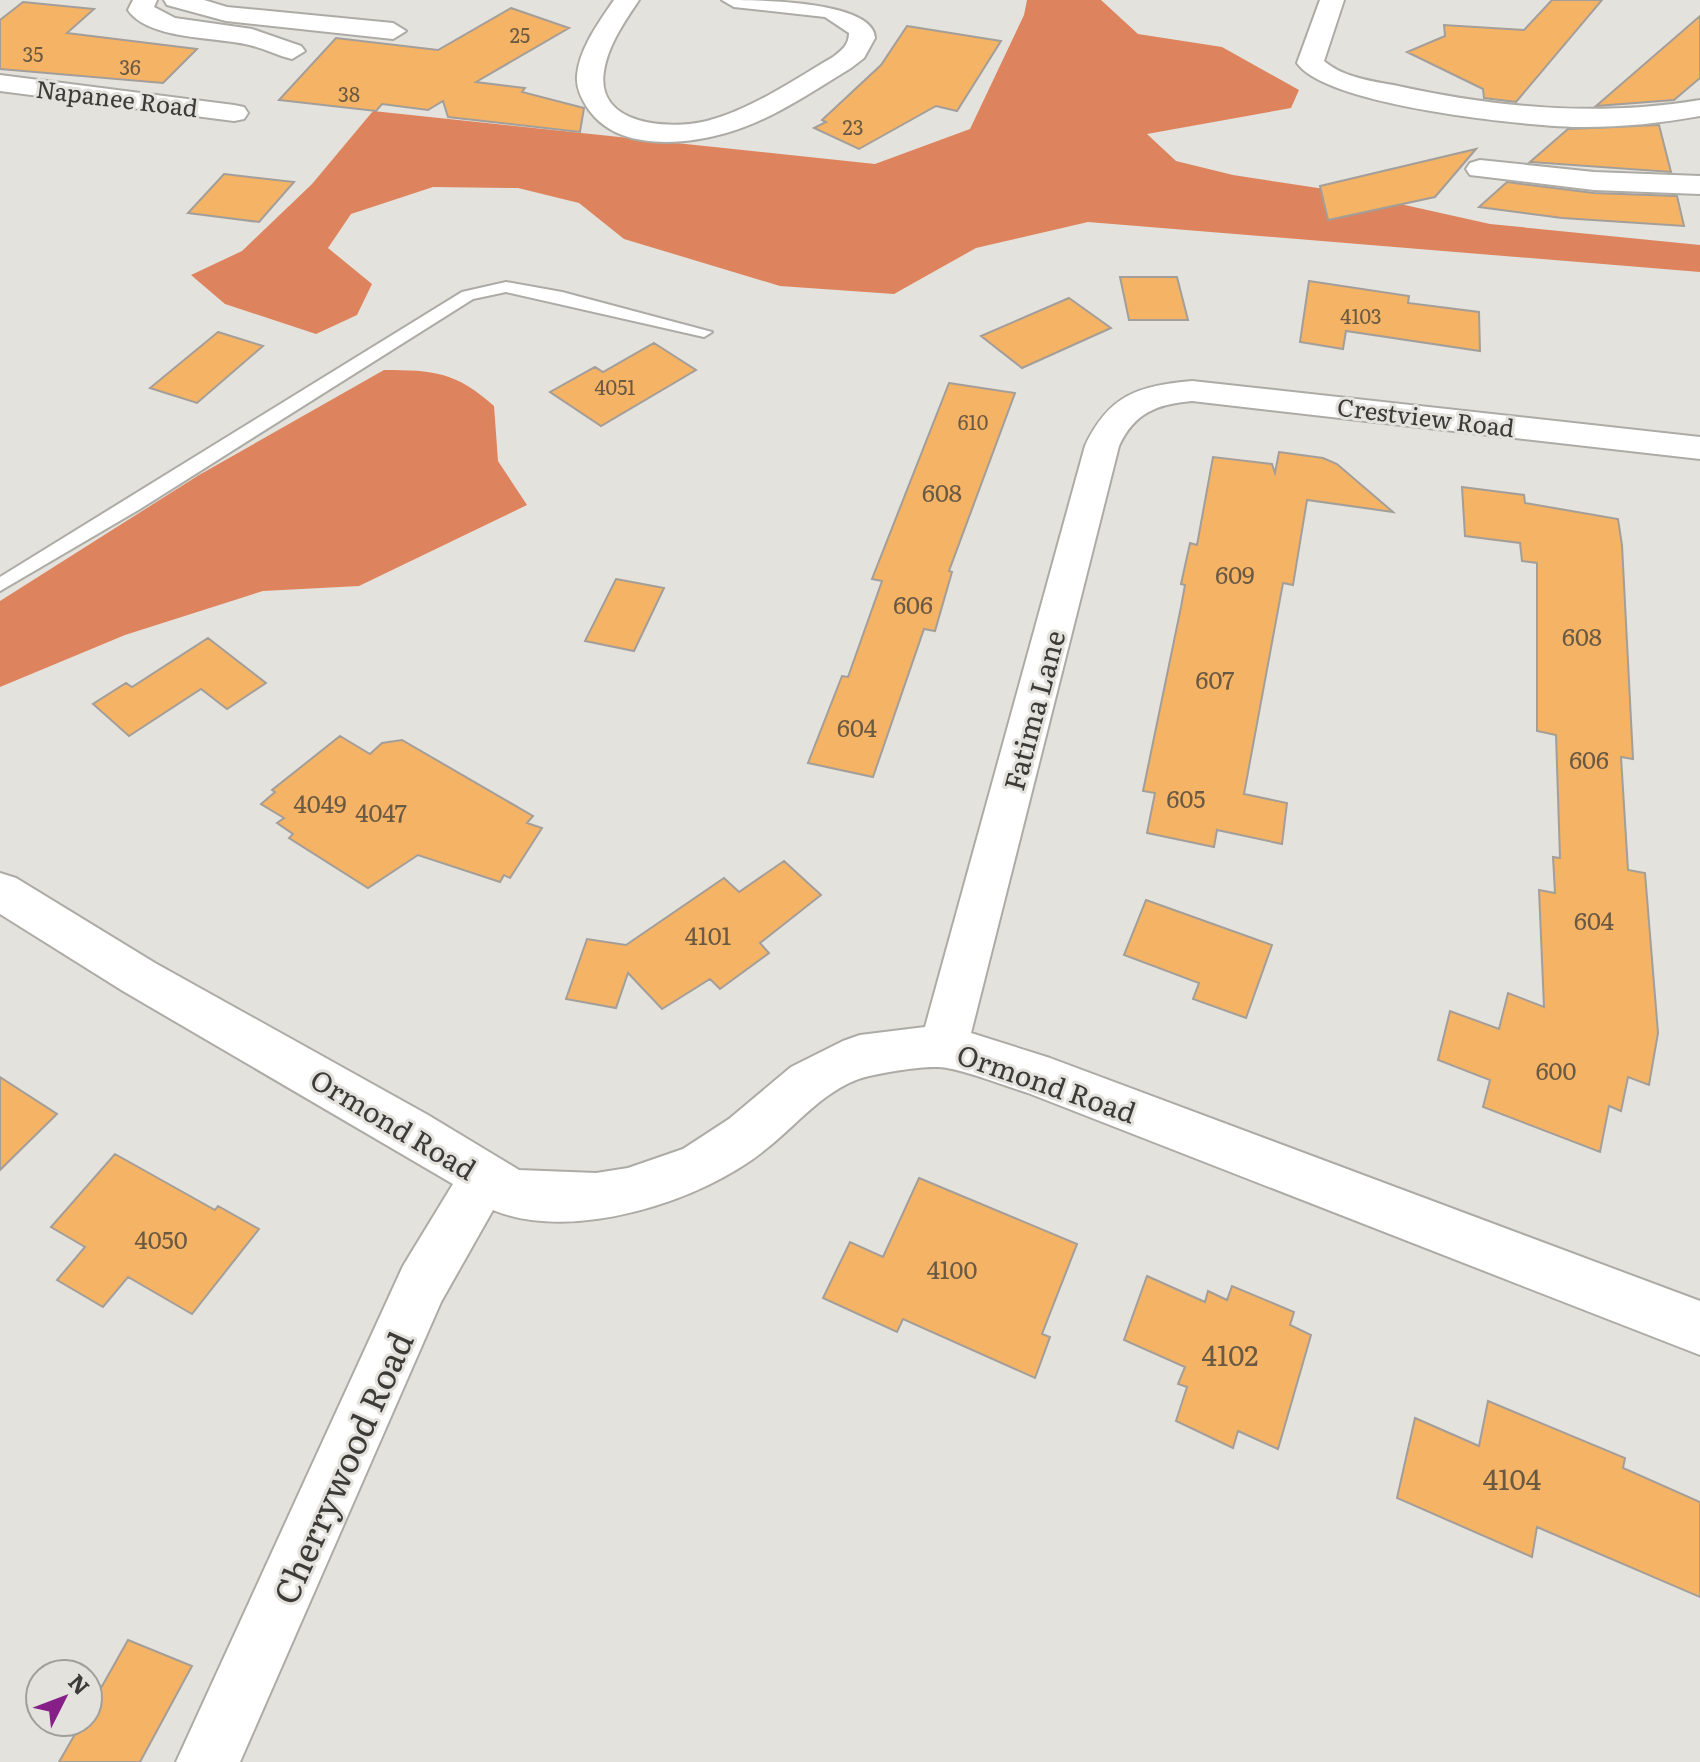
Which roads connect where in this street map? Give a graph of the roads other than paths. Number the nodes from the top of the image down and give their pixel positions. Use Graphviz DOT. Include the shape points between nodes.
graph roads {
  1 [pos="145,0"];
  2 [pos="176,0"];
  3 [pos="627,0"];
  4 [pos="734,0"];
  5 [pos="1332,0"];
  6 [pos="393,31"];
  7 [pos="292,51"];
  8 [pos="0,83"];
  9 [pos="1686,111"];
  10 [pos="234,113"];
  11 [pos="1700,141"];
  12 [pos="1480,169"];
  13 [pos="1700,185"];
  14 [pos="704,332"];
  15 [pos="1152,397"];
  16 [pos="1700,448"];
  17 [pos="0,585"];
  18 [pos="0,891"];
  19 [pos="944,1046"];
  20 [pos="485,1177"];
  21 [pos="1700,1328"];
  22 [pos="208,1762"];
  1 -- 7 [label="street" via="140,10 169,25 252,37"];
  2 -- 6 [label="street" via="226,14"];
  3 -- 4 [label="street" via="598,49 589,80 596,100 621,124 664,135 724,126 749,115 845,60 863,38 855,23 828,10"];
  5 -- 9 [label="street" via="1310,58 1319,73 1415,99 1491,111 1599,117"];
  8 -- 10 [label="street, Napanee Road"];
  9 -- 11 [label="street"];
  12 -- 13 [label="street"];
  14 -- 17 [label="lane" via="506,287 468,295"];
  15 -- 16 [label="street, Crestview Road" via="1192,391 1232,394"];
  15 -- 19 [label="street, Fatima Lane" via="1126,408 1111,423 1102,446"];
  18 -- 20 [label="street, Ormond Road"];
  19 -- 20 [label="street, Ormond Road" via="860,1056 828,1070 699,1166 628,1192 596,1197 512,1194"];
  19 -- 21 [label="street, Ormond Road" via="1033,1073"];
  20 -- 22 [label="street, Cherrywood Road" via="422,1284"];
}
